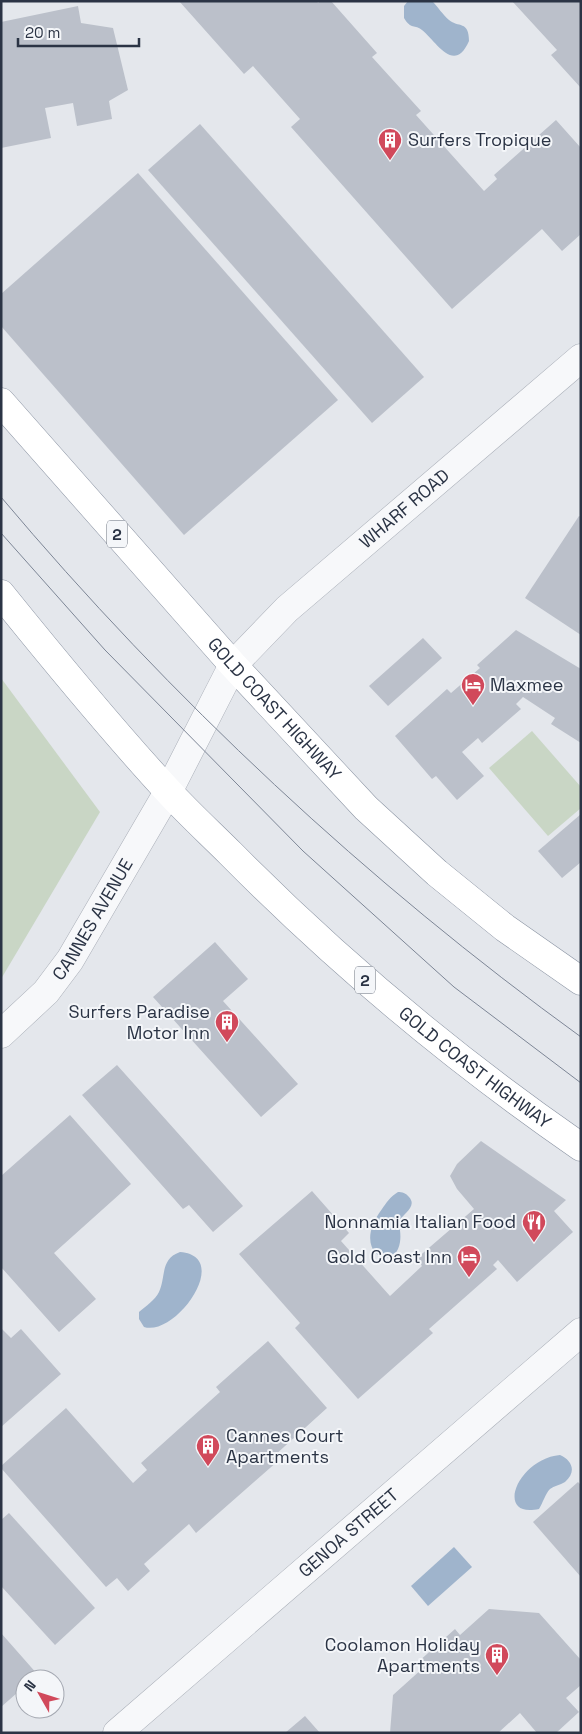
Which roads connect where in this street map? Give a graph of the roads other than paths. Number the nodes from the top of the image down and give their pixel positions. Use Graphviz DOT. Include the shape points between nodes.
graph roads {
  1 [pos="581,358"];
  2 [pos="1,402"];
  3 [pos="1,594"];
  4 [pos="233,665"];
  5 [pos="168,792"];
  6 [pos="581,981"];
  7 [pos="1,1034"];
  8 [pos="581,1147"];
  9 [pos="581,1332"];
  10 [pos="116,1733"];
  1 -- 4 [label="street, WHARF ROAD" via="287,609"];
  2 -- 4 [label="highway, GOLD COAST HIGHWAY / 2"];
  3 -- 5 [label="highway, GOLD COAST HIGHWAY / 2"];
  4 -- 5 [label="street, WHARF ROAD"];
  4 -- 6 [label="highway, GOLD COAST HIGHWAY / 2" via="366,808 437,874 505,928"];
  5 -- 7 [label="street, CANNES AVENUE" via="70,960 46,992"];
  5 -- 8 [label="highway, GOLD COAST HIGHWAY / 2" via="273,897 385,998 462,1061"];
  9 -- 10 [label="street, GENOA STREET"];
}
